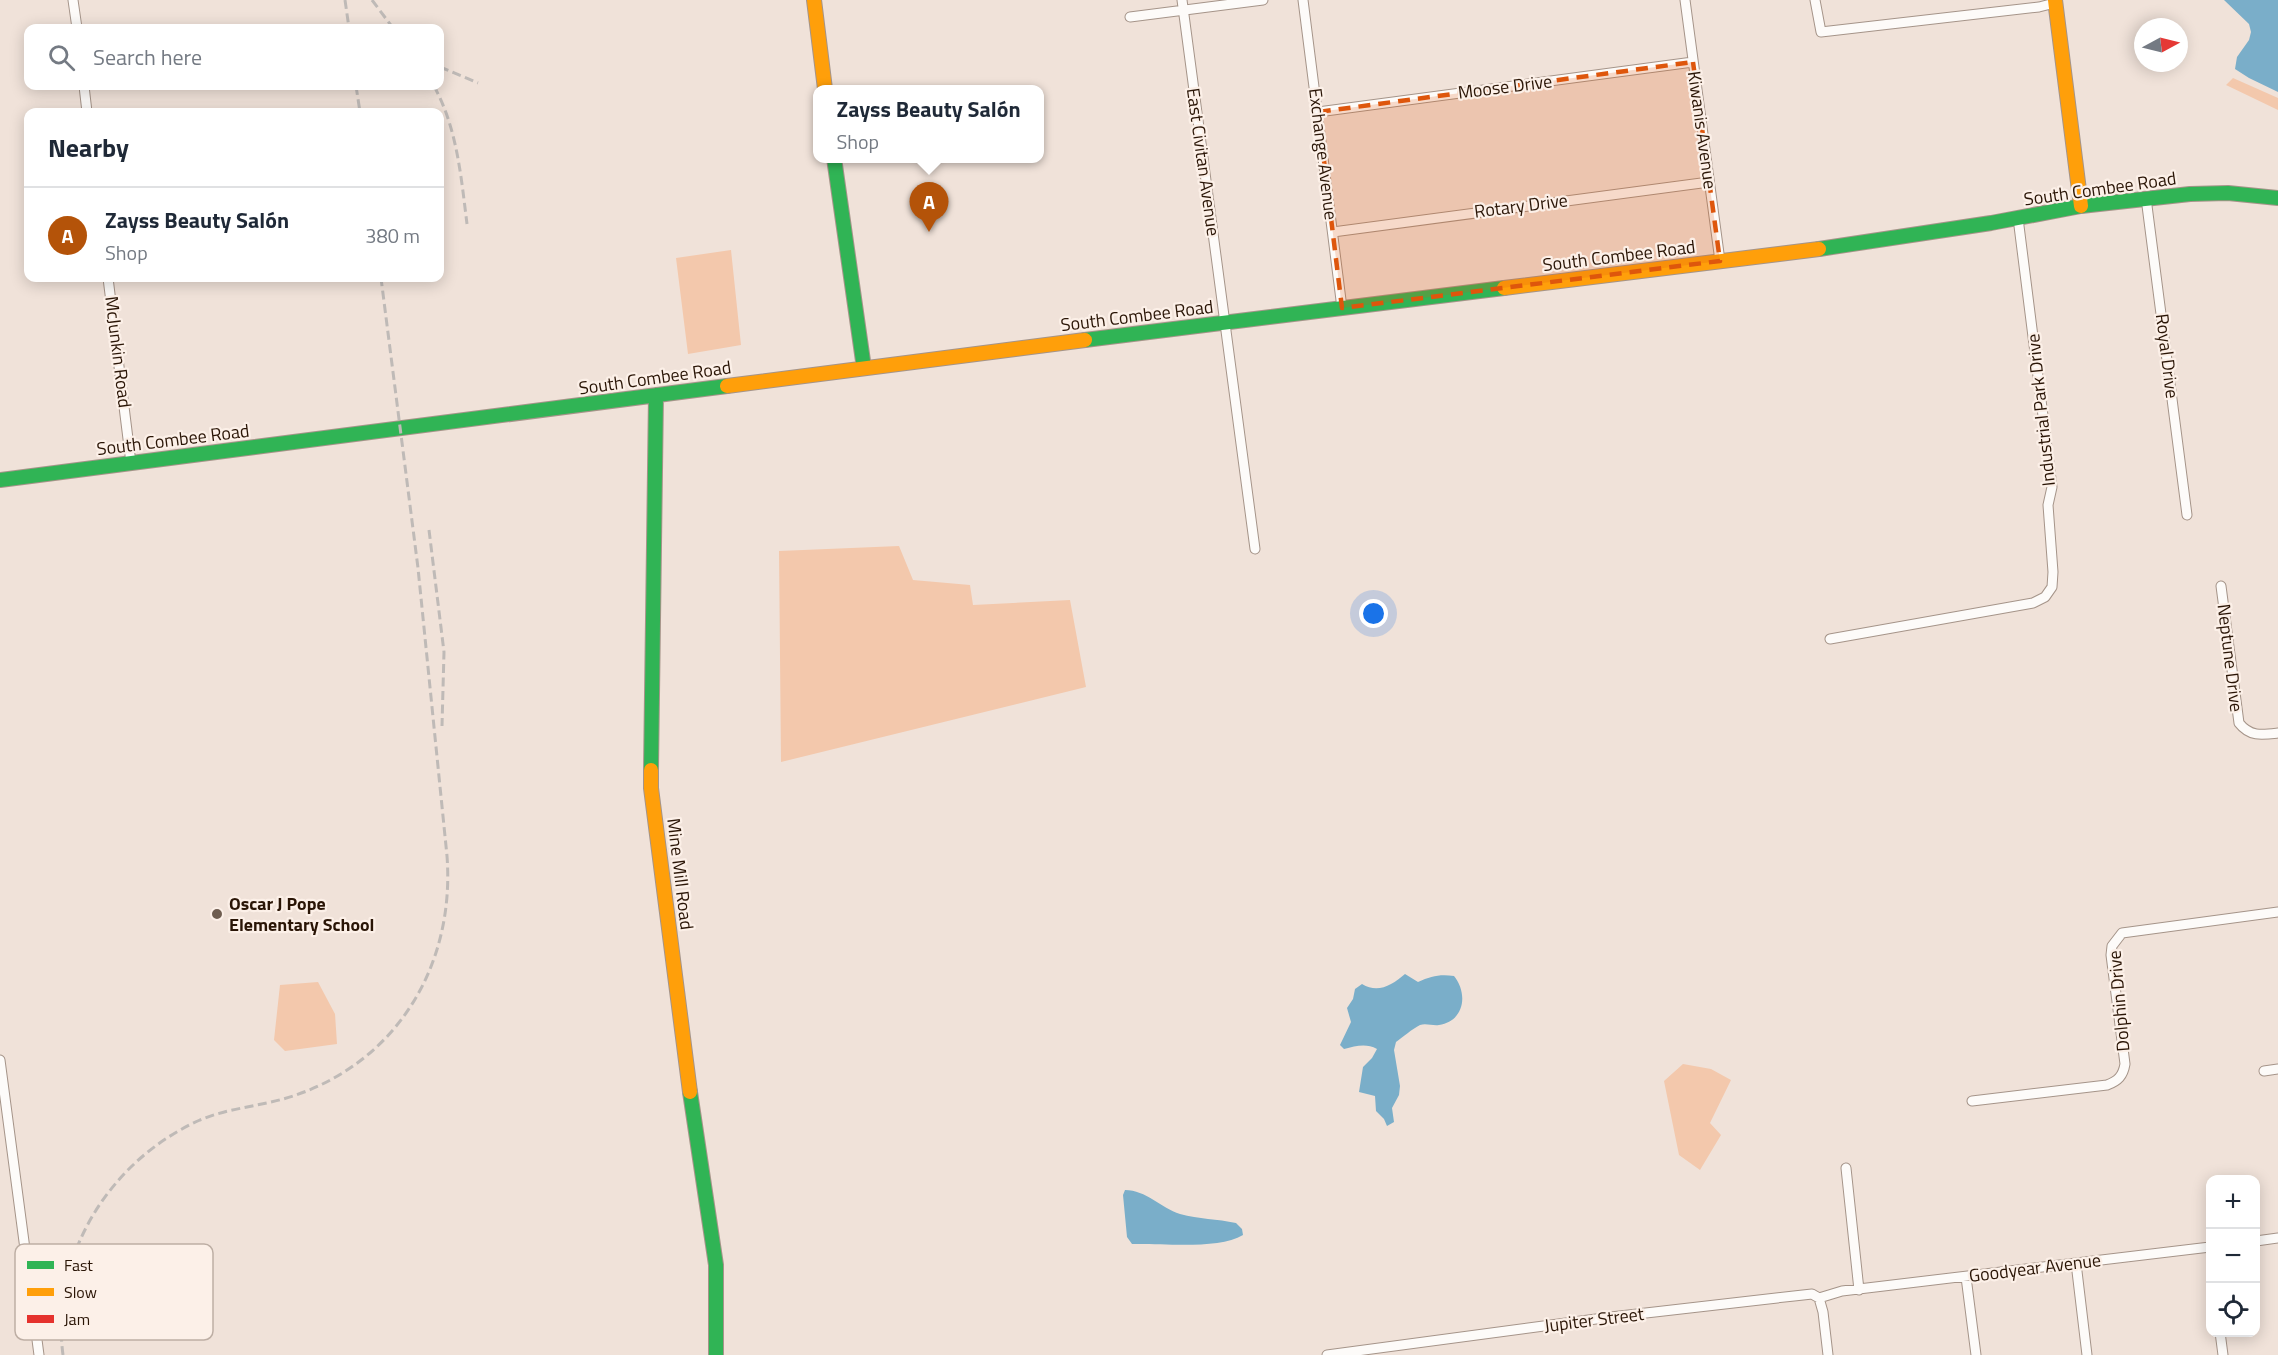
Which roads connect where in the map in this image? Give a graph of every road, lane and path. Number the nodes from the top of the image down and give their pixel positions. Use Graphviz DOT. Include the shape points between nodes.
graph roads {
  1 [pos="73,0"];
  2 [pos="814,0"];
  3 [pos="1263,0"];
  4 [pos="1303,0"];
  5 [pos="1685,0"];
  6 [pos="1815,0"];
  7 [pos="2055,2"];
  8 [pos="1182,5"];
  9 [pos="1130,17"];
  10 [pos="76,24"];
  11 [pos="1693,62"];
  12 [pos="824,85"];
  13 [pos="84,90"];
  14 [pos="87,108"];
  15 [pos="1318,112"];
  16 [pos="835,163"];
  17 [pos="1709,182"];
  18 [pos="2146,198"];
  19 [pos="2278,198"];
  20 [pos="2081,206"];
  21 [pos="2018,218"];
  22 [pos="1333,232"];
  23 [pos="1720,261"];
  24 [pos="108,282"];
  25 [pos="1342,308"];
  26 [pos="1224,323"];
  27 [pos="864,368"];
  28 [pos="656,395"];
  29 [pos="131,463"];
  30 [pos="0,480"];
  31 [pos="2187,515"];
  32 [pos="1255,549"];
  33 [pos="2221,586"];
  34 [pos="1830,639"];
  35 [pos="2278,733"];
  36 [pos="2278,912"];
  37 [pos="0,1060"];
  38 [pos="2278,1069"];
  39 [pos="2264,1071"];
  40 [pos="1972,1101"];
  41 [pos="3,1107"];
  42 [pos="1846,1168"];
  43 [pos="2278,1238"];
  44 [pos="2260,1240"];
  45 [pos="23,1244"];
  46 [pos="2206,1248"];
  47 [pos="2076,1263"];
  48 [pos="1966,1277"];
  49 [pos="1859,1290"];
  50 [pos="1818,1298"];
  51 [pos="2221,1337"];
  52 [pos="37,1340"];
  53 [pos="1412,1343"];
  54 [pos="39,1355"];
  55 [pos="716,1355"];
  56 [pos="1327,1355"];
  57 [pos="1413,1355"];
  58 [pos="1828,1355"];
  59 [pos="1976,1355"];
  60 [pos="2087,1355"];
  61 [pos="2223,1355"];
  1 -- 10 [label="street"];
  2 -- 12 [label="main road"];
  3 -- 8 [label="street"];
  4 -- 15 [label="street, Exchange Avenue"];
  5 -- 11 [label="street, Kiwanis Avenue"];
  6 -- 7 [label="street" via="1821,32"];
  7 -- 20 [label="main road"];
  8 -- 9 [label="street"];
  8 -- 26 [label="street, East Civitan Avenue"];
  11 -- 15 [label="street, Moose Drive"];
  11 -- 17 [label="street, Kiwanis Avenue"];
  13 -- 14 [label="street"];
  15 -- 22 [label="street, Exchange Avenue"];
  16 -- 27 [label="main road"];
  17 -- 22 [label="street, Rotary Drive"];
  17 -- 23 [label="street, Kiwanis Avenue"];
  18 -- 19 [label="main road, South Combee Road" via="2228,193"];
  18 -- 20 [label="main road, South Combee Road"];
  18 -- 31 [label="street, Royal Drive"];
  20 -- 21 [label="main road, South Combee Road"];
  21 -- 23 [label="main road, South Combee Road"];
  21 -- 34 [label="street, Industrial Park Drive" via="2052,487 2048,505 2052,587 2045,597 2033,603"];
  22 -- 25 [label="street, Exchange Avenue"];
  23 -- 25 [label="main road, South Combee Road"];
  24 -- 29 [label="street, McJunkin Road"];
  25 -- 26 [label="main road, South Combee Road"];
  26 -- 27 [label="main road, South Combee Road"];
  26 -- 32 [label="street, East Civitan Avenue"];
  27 -- 28 [label="main road, South Combee Road"];
  28 -- 29 [label="main road, South Combee Road"];
  28 -- 55 [label="main road, Mine Mill Road" via="651,788 716,1265"];
  29 -- 30 [label="main road, South Combee Road"];
  33 -- 35 [label="street, Neptune Drive" via="2239,723 2253,734"];
  36 -- 40 [label="street, Dolphin Drive" via="2122,933 2112,946 2111,955 2125,1064 2116,1081"];
  37 -- 41 [label="street"];
  38 -- 39 [label="street"];
  41 -- 45 [label="street"];
  42 -- 49 [label="street"];
  43 -- 44 [label="street"];
  46 -- 47 [label="street, Goodyear Avenue"];
  47 -- 48 [label="street, Goodyear Avenue"];
  47 -- 60 [label="street"];
  48 -- 49 [label="street, Goodyear Avenue"];
  48 -- 59 [label="street"];
  49 -- 50 [label="street, Jupiter Street"];
  50 -- 53 [label="street, Jupiter Street" via="1812,1294"];
  50 -- 58 [label="street"];
  51 -- 61 [label="street"];
  52 -- 54 [label="street"];
  53 -- 56 [label="street, Jupiter Street"];
  53 -- 57 [label="street"];
}
